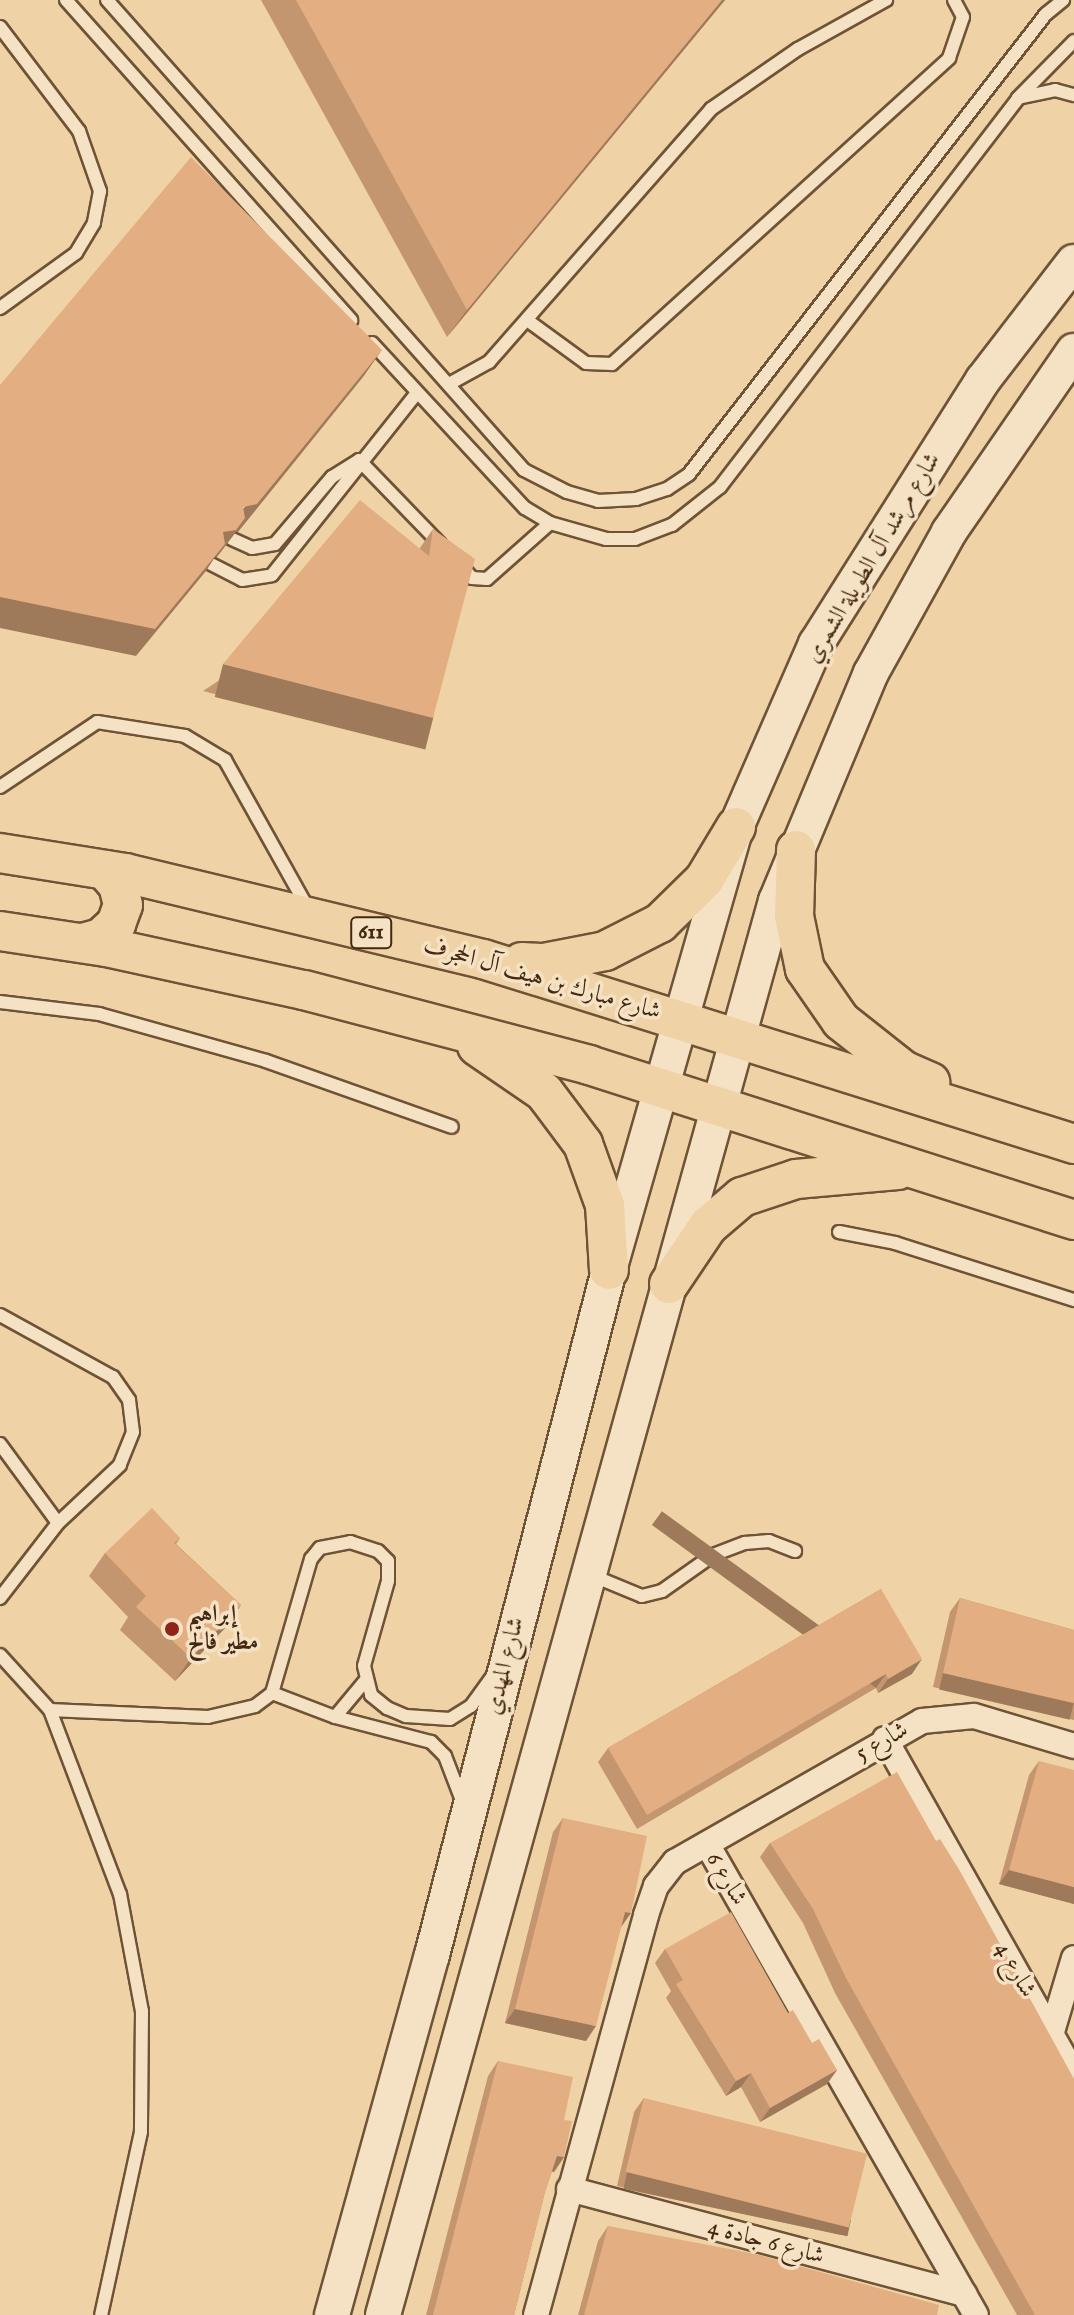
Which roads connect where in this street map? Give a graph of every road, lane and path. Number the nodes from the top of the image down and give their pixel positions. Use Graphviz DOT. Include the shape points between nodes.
graph roads {
  1 [pos="66,0"];
  2 [pos="886,0"];
  3 [pos="954,0"];
  4 [pos="1063,0"];
  5 [pos="111,2"];
  6 [pos="0,27"];
  7 [pos="1074,41"];
  8 [pos="1074,95"];
  9 [pos="1018,98"];
  10 [pos="1074,262"];
  11 [pos="0,308"];
  12 [pos="527,320"];
  13 [pos="1074,351"];
  14 [pos="449,384"];
  15 [pos="417,393"];
  16 [pos="359,460"];
  17 [pos="550,523"];
  18 [pos="232,539"];
  19 [pos="211,564"];
  20 [pos="0,787"];
  21 [pos="736,827"];
  22 [pos="796,850"];
  23 [pos="0,853"];
  24 [pos="105,870"];
  25 [pos="314,920"];
  26 [pos="0,931"];
  27 [pos="82,943"];
  28 [pos="483,959"];
  29 [pos="0,1002"];
  30 [pos="682,1019"];
  31 [pos="428,1022"];
  32 [pos="736,1038"];
  33 [pos="663,1087"];
  34 [pos="717,1104"];
  35 [pos="452,1127"];
  36 [pos="1064,1141"];
  37 [pos="911,1169"];
  38 [pos="1074,1220"];
  39 [pos="839,1232"];
  40 [pos="609,1270"];
  41 [pos="669,1284"];
  42 [pos="1074,1300"];
  43 [pos="0,1315"];
  44 [pos="0,1444"];
  45 [pos="58,1523"];
  46 [pos="795,1551"];
  47 [pos="589,1574"];
  48 [pos="0,1598"];
  49 [pos="510,1647"];
  50 [pos="0,1655"];
  51 [pos="365,1681"];
  52 [pos="272,1693"];
  53 [pos="50,1710"];
  54 [pos="335,1717"];
  55 [pos="885,1739"];
  56 [pos="1074,1746"];
  57 [pos="467,1814"];
  58 [pos="707,1844"];
  59 [pos="1074,1958"];
  60 [pos="1051,2035"];
  61 [pos="1074,2075"];
  62 [pos="569,2189"];
  63 [pos="970,2305"];
  64 [pos="101,2315"];
  65 [pos="332,2315"];
  66 [pos="383,2315"];
  67 [pos="536,2315"];
  1 -- 15 [label="lane"];
  2 -- 12 [label="lane" via="798,49 711,109"];
  3 -- 12 [label="lane" via="963,17 949,58 612,364 586,363"];
  4 -- 14 [label="lane" via="1046,14 689,474 667,489 636,499 598,501 567,492 524,470"];
  5 -- 14 [label="lane"];
  6 -- 11 [label="lane" via="79,131 100,191 94,223 76,253"];
  7 -- 9 [label="lane"];
  8 -- 9 [label="lane" via="1055,90"];
  9 -- 17 [label="lane" via="720,487 696,510 635,539 591,536"];
  10 -- 21 [label="main road, شارع مرشد آل الطويلة الشمري" via="983,380 816,644"];
  12 -- 14 [label="lane" via="489,362"];
  13 -- 22 [label="main road" via="949,532 871,673"];
  15 -- 16 [label="lane"];
  15 -- 17 [label="lane" via="503,489"];
  16 -- 17 [label="lane" via="477,580 492,576"];
  16 -- 18 [label="lane" via="332,477 275,544 252,548"];
  16 -- 19 [label="lane" via="346,489 272,575 242,580"];
  20 -- 25 [label="lane" via="97,722 185,736 225,760"];
  21 -- 28 [label="main road" via="704,880 660,923 605,951 559,960"];
  21 -- 30 [label="main road, شارع مرشد آل الطويلة الشمري"];
  22 -- 32 [label="main road"];
  22 -- 36 [label="main road" via="794,916 805,969 841,1021 903,1070"];
  23 -- 24 [label="main road, شارع مبارك بن هيف آل الحجرف / 611"];
  24 -- 25 [label="main road, شارع مبارك بن هيف آل الحجرف / 611"];
  24 -- 27 [label="main road" via="118,885 123,905 116,924 101,938"];
  25 -- 28 [label="main road, شارع مبارك بن هيف آل الحجرف / 611"];
  26 -- 27 [label="main road"];
  27 -- 31 [label="main road"];
  28 -- 30 [label="main road, شارع مبارك بن هيف آل الحجرف / 611"];
  29 -- 35 [label="lane" via="99,1014 266,1061"];
  30 -- 32 [label="main road, شارع مبارك بن هيف آل الحجرف / 611"];
  30 -- 33 [label="main road, شارع المهدي"];
  31 -- 33 [label="main road"];
  31 -- 40 [label="main road" via="493,1053 544,1092 583,1144 605,1205"];
  32 -- 34 [label="main road"];
  32 -- 36 [label="main road, شارع مبارك بن هيف آل الحجرف / 611"];
  33 -- 34 [label="main road"];
  33 -- 40 [label="main road, شارع المهدي"];
  34 -- 37 [label="main road"];
  34 -- 41 [label="main road"];
  37 -- 38 [label="main road"];
  37 -- 41 [label="main road" via="796,1179 742,1197 708,1226"];
  39 -- 42 [label="lane" via="895,1243"];
  40 -- 49 [label="main road, شارع المهدي"];
  41 -- 47 [label="main road"];
  43 -- 45 [label="lane" via="113,1377 129,1400 133,1432 120,1465"];
  44 -- 45 [label="lane"];
  45 -- 48 [label="lane"];
  46 -- 47 [label="lane" via="769,1541 745,1543 713,1555 662,1591 642,1596"];
  47 -- 66 [label="main road"];
  49 -- 51 [label="lane" via="471,1706 450,1719 406,1716 387,1708 371,1695"];
  49 -- 57 [label="main road, شارع المهدي"];
  50 -- 53 [label="lane"];
  51 -- 52 [label="lane" via="388,1561 350,1542 320,1548 311,1559"];
  51 -- 54 [label="lane"];
  52 -- 53 [label="lane" via="255,1706 208,1717"];
  52 -- 54 [label="lane"];
  53 -- 64 [label="lane" via="120,1894 142,2011 141,2132"];
  54 -- 57 [label="lane" via="431,1742 445,1756"];
  55 -- 56 [label="street, شارع 5" via="922,1721 974,1716"];
  55 -- 58 [label="street, شارع 5"];
  55 -- 60 [label="street, شارع 4"];
  57 -- 65 [label="main road, شارع المهدي"];
  58 -- 62 [label="street, شارع 6" via="675,1862 656,1886"];
  58 -- 63 [label="street, شارع 6"];
  59 -- 60 [label="street"];
  60 -- 61 [label="street, شارع 4"];
  62 -- 63 [label="street, شارع 6 جادة 4"];
  62 -- 67 [label="street, شارع 6"];
}
